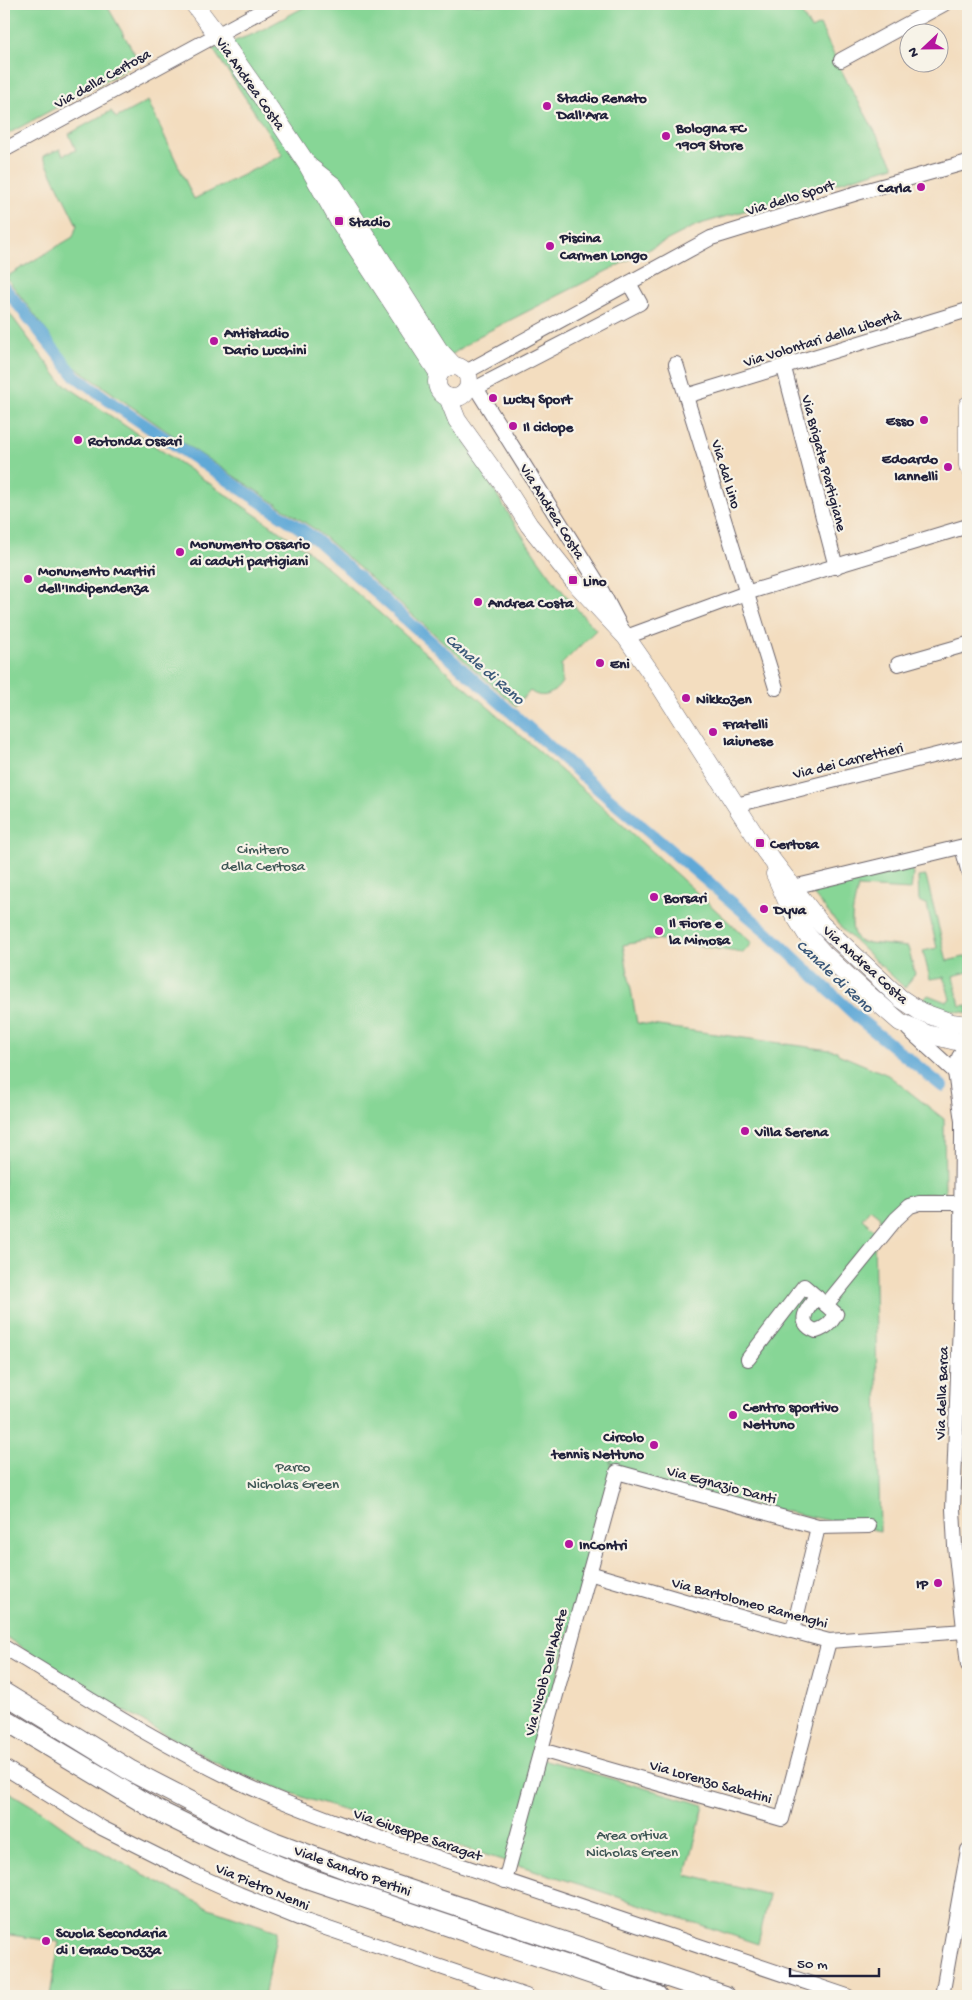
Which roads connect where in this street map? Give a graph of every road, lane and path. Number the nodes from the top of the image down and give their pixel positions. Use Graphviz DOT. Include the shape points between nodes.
graph roads {
  1 [pos="194,4"];
  2 [pos="274,4"];
  3 [pos="944,4"];
  4 [pos="217,34"];
  5 [pos="840,60"];
  6 [pos="4,150"];
  7 [pos="968,162"];
  8 [pos="629,283"];
  9 [pos="968,310"];
  10 [pos="555,323"];
  11 [pos="565,342"];
  12 [pos="676,364"];
  13 [pos="784,368"];
  14 [pos="459,383"];
  15 [pos="686,396"];
  16 [pos="968,405"];
  17 [pos="968,466"];
  18 [pos="968,526"];
  19 [pos="836,567"];
  20 [pos="746,593"];
  21 [pos="626,636"];
  22 [pos="968,644"];
  23 [pos="898,664"];
  24 [pos="776,688"];
  25 [pos="968,747"];
  26 [pos="736,805"];
  27 [pos="965,846"];
  28 [pos="765,851"];
  29 [pos="968,870"];
  30 [pos="793,887"];
  31 [pos="900,1022"];
  32 [pos="960,1024"];
  33 [pos="968,1044"];
  34 [pos="955,1072"];
  35 [pos="968,1108"];
  36 [pos="962,1122"];
  37 [pos="965,1189"];
  38 [pos="961,1203"];
  39 [pos="748,1358"];
  40 [pos="962,1444"];
  41 [pos="617,1472"];
  42 [pos="869,1526"];
  43 [pos="818,1527"];
  44 [pos="589,1573"];
  45 [pos="966,1628"];
  46 [pos="793,1631"];
  47 [pos="829,1641"];
  48 [pos="4,1647"];
  49 [pos="968,1665"];
  50 [pos="4,1693"];
  51 [pos="4,1718"];
  52 [pos="541,1750"];
  53 [pos="4,1767"];
  54 [pos="968,1850"];
  55 [pos="505,1880"];
  56 [pos="526,1996"];
  57 [pos="658,1996"];
  58 [pos="725,1996"];
  59 [pos="847,1996"];
  60 [pos="942,1996"];
  1 -- 4 [label="main road, Via Andrea Costa"];
  2 -- 4 [label="street, Via della Certosa"];
  3 -- 5 [label="street"];
  4 -- 6 [label="street, Via della Certosa"];
  4 -- 14 [label="main road, Via Andrea Costa" via="307,164 334,186"];
  7 -- 8 [label="street, Via dello Sport" via="711,238"];
  8 -- 10 [label="street, Via dello Sport"];
  8 -- 11 [label="street" via="640,303"];
  9 -- 13 [label="street, Via Volontari della Libertà"];
  10 -- 11 [label="street"];
  10 -- 14 [label="street, Via dello Sport"];
  11 -- 14 [label="street"];
  12 -- 15 [label="street, Via dal Lino"];
  13 -- 15 [label="street, Via Volontari della Libertà"];
  13 -- 19 [label="street, Via Brigate Partigiane"];
  14 -- 21 [label="street, Via Andrea Costa" via="596,580"];
  14 -- 21 [label="main road, Via Andrea Costa" via="502,484 529,525"];
  15 -- 20 [label="street, Via dal Lino"];
  16 -- 17 [label="main road"];
  18 -- 19 [label="street"];
  19 -- 20 [label="street"];
  20 -- 21 [label="street"];
  20 -- 24 [label="street, Via dal Lino"];
  21 -- 26 [label="main road, Via Andrea Costa"];
  22 -- 23 [label="street"];
  25 -- 26 [label="street, Via dei Carrettieri"];
  26 -- 28 [label="main road, Via Andrea Costa"];
  27 -- 29 [label="street"];
  27 -- 30 [label="street"];
  28 -- 30 [label="main road, Via Andrea Costa"];
  28 -- 31 [label="main road, Via Andrea Costa" via="790,908 807,935"];
  30 -- 32 [label="main road, Via Andrea Costa" via="827,931 900,998 921,1012"];
  31 -- 33 [label="main road, Via Andrea Costa" via="927,1034"];
  31 -- 34 [label="street"];
  32 -- 33 [label="street"];
  33 -- 34 [label="street, Via della Barca" via="959,1057"];
  34 -- 36 [label="street, Via della Barca"];
  35 -- 36 [label="street, Via della Barca"];
  36 -- 37 [label="street, Via della Barca"];
  37 -- 38 [label="street, Via della Barca"];
  38 -- 39 [label="street" via="910,1206 822,1301 804,1286"];
  38 -- 40 [label="street, Via della Barca"];
  40 -- 45 [label="street, Via della Barca" via="953,1509"];
  41 -- 43 [label="street, Via Egnazio Danti"];
  41 -- 44 [label="street, Via Nicolò Dell'Abate"];
  42 -- 43 [label="street, Via Egnazio Danti"];
  43 -- 46 [label="street"];
  44 -- 46 [label="street, Via Bartolomeo Ramenghi"];
  44 -- 52 [label="street, Via Nicolò Dell'Abate"];
  45 -- 47 [label="street, Via Bartolomeo Ramenghi"];
  45 -- 49 [label="street, Via della Barca"];
  46 -- 47 [label="street, Via Bartolomeo Ramenghi"];
  47 -- 52 [label="street, Via Lorenzo Sabatini" via="782,1819"];
  48 -- 55 [label="street, Via Giuseppe Saragat" via="162,1742 238,1782 354,1829"];
  50 -- 58 [label="highway, Viale Sandro Pertini" via="131,1771 274,1842"];
  51 -- 57 [label="highway, Viale Sandro Pertini" via="156,1810 230,1846 307,1878"];
  52 -- 55 [label="street, Via Nicolò Dell'Abate"];
  53 -- 56 [label="street, Via Pietro Nenni" via="102,1828 239,1894 311,1923"];
  54 -- 60 [label="street"];
  55 -- 59 [label="street, Via Giuseppe Saragat"];
}
